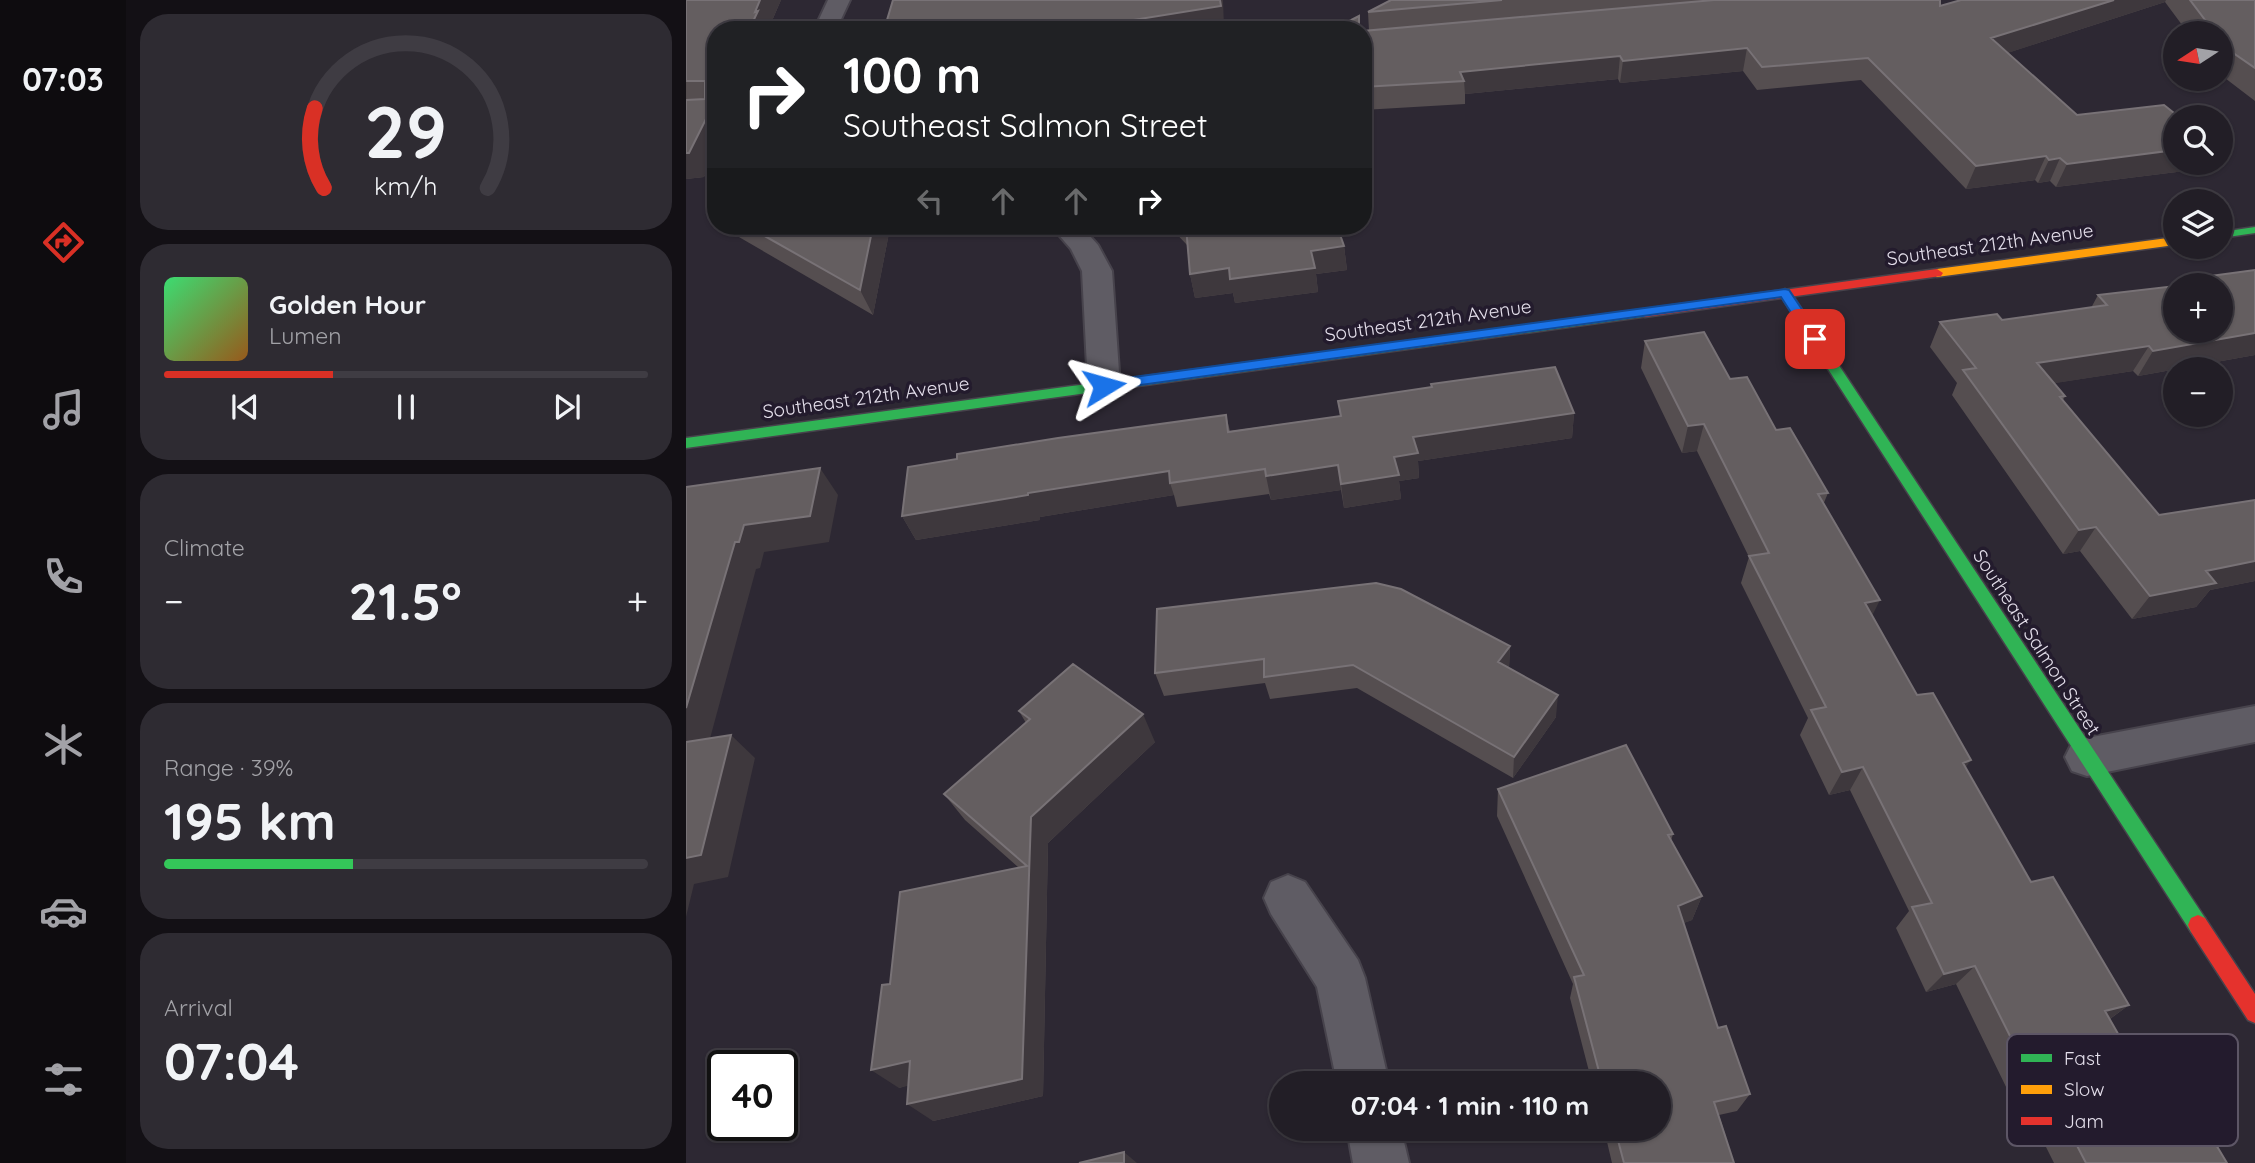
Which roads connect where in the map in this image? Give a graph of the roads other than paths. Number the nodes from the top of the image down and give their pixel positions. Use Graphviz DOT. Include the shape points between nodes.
graph roads {
  1 [pos="839,0"];
  2 [pos="829,21"];
  3 [pos="2255,230"];
  4 [pos="2233,233"];
  5 [pos="1074,235"];
  6 [pos="2163,243"];
  7 [pos="1785,293"];
  8 [pos="1104,386"];
  9 [pos="686,443"];
  10 [pos="2255,724"];
  11 [pos="2087,757"];
  12 [pos="1288,898"];
  13 [pos="2255,1013"];
  14 [pos="1360,1071"];
  15 [pos="1376,1141"];
  16 [pos="1381,1163"];
  1 -- 2 [label="street"];
  3 -- 4 [label="street"];
  5 -- 8 [label="street" via="1097,271"];
  6 -- 7 [label="street, Southeast 212th Avenue"];
  7 -- 8 [label="street, Southeast 212th Avenue"];
  7 -- 11 [label="street, Southeast Salmon Street"];
  8 -- 9 [label="street, Southeast 212th Avenue"];
  10 -- 11 [label="street"];
  11 -- 13 [label="street, Southeast Salmon Street"];
  12 -- 14 [label="street" via="1340,978"];
  15 -- 16 [label="street"];
}
